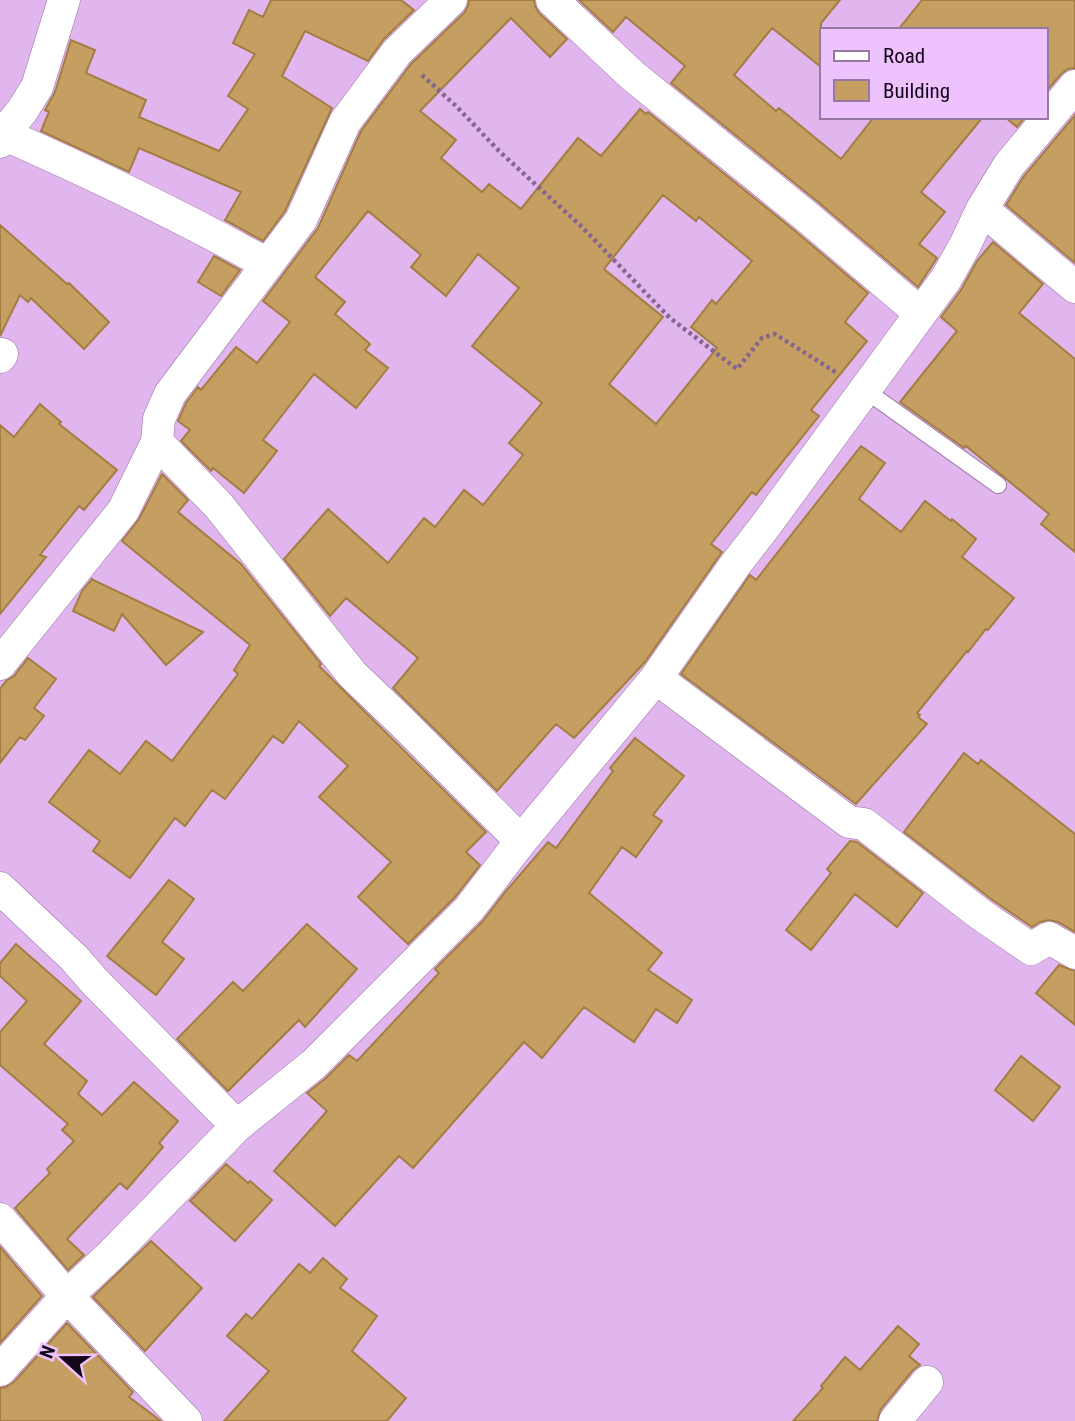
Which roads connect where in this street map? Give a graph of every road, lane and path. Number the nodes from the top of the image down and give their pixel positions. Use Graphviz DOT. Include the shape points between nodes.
graph roads {
  1 [pos="64,0"];
  2 [pos="451,0"];
  3 [pos="552,0"];
  4 [pos="397,52"];
  5 [pos="1075,86"];
  6 [pos="2,138"];
  7 [pos="982,209"];
  8 [pos="268,264"];
  9 [pos="1075,288"];
  10 [pos="920,313"];
  11 [pos="865,390"];
  12 [pos="157,442"];
  13 [pos="998,485"];
  14 [pos="0,664"];
  15 [pos="656,678"];
  16 [pos="521,841"];
  17 [pos="0,888"];
  18 [pos="1075,953"];
  19 [pos="237,1126"];
  20 [pos="0,1219"];
  21 [pos="67,1296"];
  22 [pos="0,1370"];
  23 [pos="927,1382"];
  24 [pos="186,1421"];
  25 [pos="895,1421"];
  1 -- 6 [label="street" via="37,87"];
  2 -- 4 [label="street"];
  3 -- 10 [label="street" via="633,76"];
  4 -- 8 [label="street" via="345,122 301,220"];
  4 -- 11 [label="path" via="581,226 670,318 737,369 762,338 775,334"];
  5 -- 7 [label="street" via="1009,165"];
  6 -- 8 [label="street" via="93,174"];
  7 -- 9 [label="street"];
  7 -- 10 [label="street" via="946,279"];
  8 -- 12 [label="street" via="170,394 159,419"];
  10 -- 11 [label="street"];
  11 -- 13 [label="lane"];
  11 -- 15 [label="street"];
  12 -- 14 [label="street" via="123,511"];
  12 -- 16 [label="street" via="219,506 352,674"];
  15 -- 16 [label="street"];
  15 -- 18 [label="street" via="849,822 864,824 1031,949 1049,938"];
  16 -- 19 [label="street" via="469,909 314,1064"];
  17 -- 19 [label="street"];
  19 -- 21 [label="street"];
  20 -- 21 [label="street"];
  21 -- 22 [label="street"];
  21 -- 24 [label="street"];
  23 -- 25 [label="street"];
}
